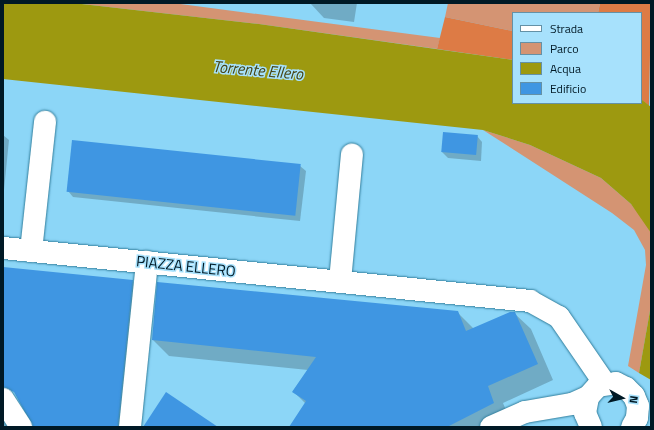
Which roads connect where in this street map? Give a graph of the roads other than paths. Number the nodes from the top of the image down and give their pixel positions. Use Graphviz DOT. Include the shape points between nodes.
graph roads {
  1 [pos="45,122"];
  2 [pos="352,155"];
  3 [pos="3,248"];
  4 [pos="31,251"];
  5 [pos="147,262"];
  6 [pos="340,281"];
  7 [pos="595,390"];
  8 [pos="3,399"];
  9 [pos="560,406"];
  10 [pos="641,420"];
  11 [pos="588,423"];
  12 [pos="21,427"];
  13 [pos="130,427"];
  14 [pos="491,427"];
  1 -- 4 [label="street"];
  2 -- 6 [label="street"];
  3 -- 4 [label="street, PIAZZA ELLERO"];
  4 -- 5 [label="street, PIAZZA ELLERO"];
  5 -- 6 [label="street, PIAZZA ELLERO"];
  5 -- 13 [label="street"];
  6 -- 7 [label="street, PIAZZA ELLERO" via="523,299 538,303 559,317 593,365"];
  7 -- 9 [label="street"];
  7 -- 10 [label="street" via="616,383 626,388 634,396"];
  7 -- 11 [label="street" via="585,404"];
  8 -- 12 [label="street"];
  9 -- 11 [label="street"];
  9 -- 14 [label="street" via="525,412"];
}
